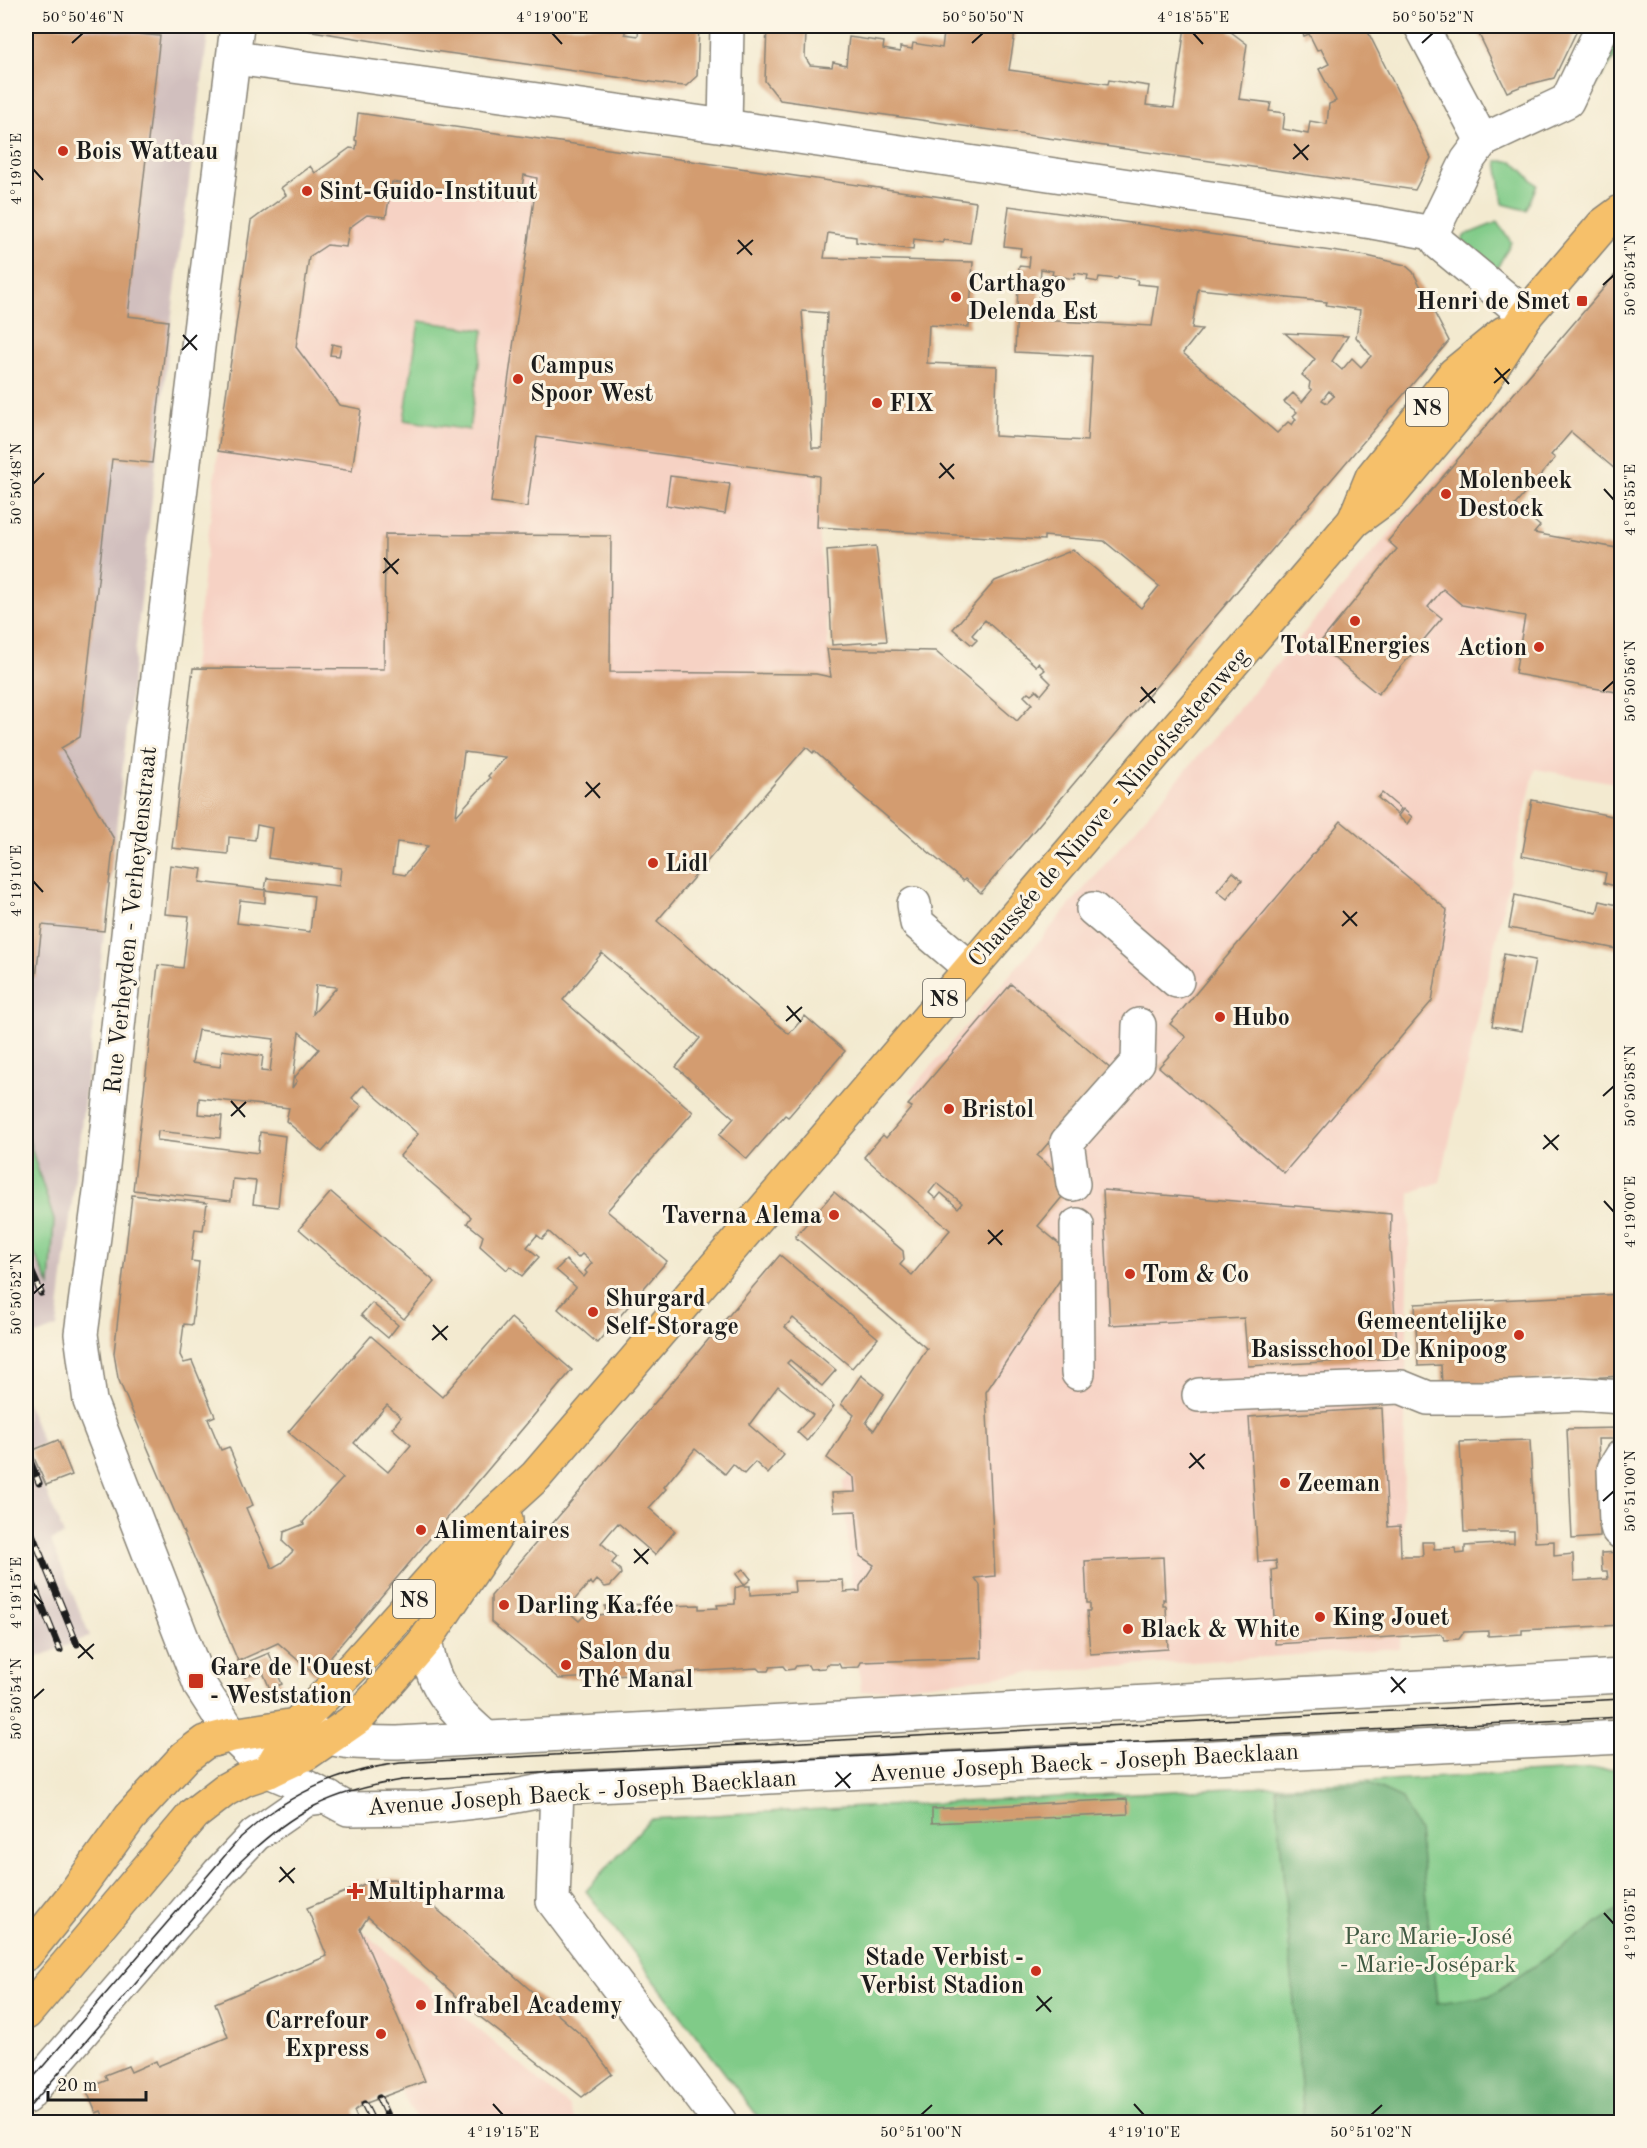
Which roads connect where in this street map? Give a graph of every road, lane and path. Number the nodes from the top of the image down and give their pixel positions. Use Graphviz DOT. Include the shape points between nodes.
graph roads {
  1 [pos="237,26"];
  2 [pos="727,26"];
  3 [pos="1420,26"];
  4 [pos="1603,26"];
  5 [pos="235,58"];
  6 [pos="725,126"];
  7 [pos="1482,141"];
  8 [pos="1622,188"];
  9 [pos="1615,224"];
  10 [pos="1432,233"];
  11 [pos="1526,315"];
  12 [pos="914,904"];
  13 [pos="1093,909"];
  14 [pos="892,928"];
  15 [pos="963,976"];
  16 [pos="1177,981"];
  17 [pos="1139,1025"];
  18 [pos="1073,1184"];
  19 [pos="1077,1225"];
  20 [pos="1078,1373"];
  21 [pos="1198,1395"];
  22 [pos="1622,1397"];
  23 [pos="1622,1456"];
  24 [pos="536,1476"];
  25 [pos="1622,1533"];
  26 [pos="425,1641"];
  27 [pos="1622,1676"];
  28 [pos="296,1725"];
  29 [pos="232,1735"];
  30 [pos="485,1737"];
  31 [pos="1622,1737"];
  32 [pos="337,1741"];
  33 [pos="269,1771"];
  34 [pos="557,1788"];
  35 [pos="315,1791"];
  36 [pos="275,1820"];
  37 [pos="72,1897"];
  38 [pos="26,1930"];
  39 [pos="26,1954"];
  40 [pos="26,2013"];
  41 [pos="26,2097"];
  42 [pos="720,2122"];
  1 -- 5 [label="street, Rue Verheyden - Verheydenstraat"];
  2 -- 6 [label="street"];
  3 -- 7 [label="street"];
  4 -- 7 [label="street" via="1567,101"];
  5 -- 6 [label="street"];
  5 -- 29 [label="street, Rue Verheyden - Verheydenstraat" via="81,1334 90,1401 201,1687"];
  6 -- 10 [label="street"];
  7 -- 10 [label="street" via="1467,161"];
  8 -- 9 [label="main road, N8"];
  9 -- 11 [label="main road, N8"];
  10 -- 11 [label="street" via="1440,244"];
  11 -- 15 [label="main road, Chaussée de Ninove - Ninoofsesteenweg / N8" via="1469,402 1391,494 1353,521"];
  12 -- 15 [label="street" via="917,923"];
  13 -- 16 [label="street"];
  14 -- 15 [label="street"];
  15 -- 24 [label="main road, Chaussée de Ninove - Ninoofsesteenweg / N8"];
  17 -- 18 [label="street" via="1138,1062 1067,1142"];
  19 -- 20 [label="street"];
  21 -- 22 [label="street" via="1401,1387 1428,1398 1579,1394"];
  23 -- 25 [label="street" via="1614,1469 1617,1523"];
  24 -- 26 [label="main road, Chaussée de Ninove - Ninoofsesteenweg / N8"];
  24 -- 28 [label="main road, Chaussée de Ninove - Ninoofsesteenweg / N8" via="470,1537"];
  26 -- 30 [label="street" via="432,1670 443,1692 461,1716"];
  26 -- 32 [label="main road, Chaussée de Ninove - Ninoofsesteenweg / N8"];
  27 -- 30 [label="street"];
  28 -- 29 [label="main road"];
  28 -- 32 [label="street"];
  28 -- 33 [label="main road, Chaussée de Ninove - Ninoofsesteenweg / N8"];
  29 -- 33 [label="street, Rue Verheyden - Verheydenstraat"];
  29 -- 37 [label="main road" via="205,1742 170,1772 130,1817"];
  30 -- 32 [label="street" via="398,1743"];
  31 -- 34 [label="street, Avenue Joseph Baeck - Joseph Baecklaan"];
  32 -- 33 [label="main road, Chaussée de Ninove - Ninoofsesteenweg / N8"];
  32 -- 35 [label="street, Chaussée de Ninove - Ninoofsesteenweg" via="309,1774"];
  33 -- 35 [label="street, Avenue Joseph Baeck - Joseph Baecklaan"];
  33 -- 36 [label="street"];
  33 -- 40 [label="main road, Chaussée de Ninove - Ninoofsesteenweg / N8" via="225,1790 194,1814"];
  34 -- 35 [label="street, Avenue Joseph Baeck - Joseph Baecklaan" via="421,1808 348,1809"];
  34 -- 42 [label="street" via="553,1901"];
  35 -- 36 [label="street, Chaussée de Ninove - Ninoofsesteenweg"];
  36 -- 41 [label="street, Chaussée de Ninove - Ninoofsesteenweg" via="228,1863"];
  37 -- 38 [label="street"];
  37 -- 39 [label="main road"];
}
